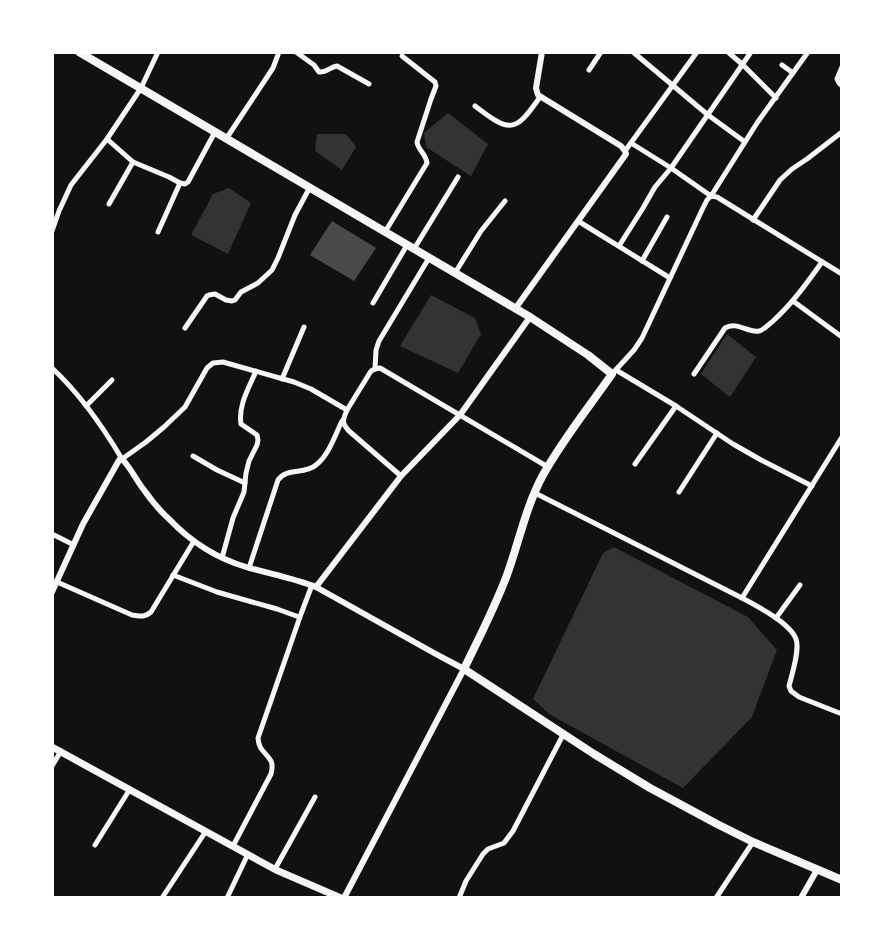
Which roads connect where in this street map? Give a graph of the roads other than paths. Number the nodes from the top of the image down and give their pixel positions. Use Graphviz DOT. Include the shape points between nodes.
graph roads {
  1 [pos="79,52"];
  2 [pos="158,52"];
  3 [pos="279,52"];
  4 [pos="296,52"];
  5 [pos="542,52"];
  6 [pos="601,52"];
  7 [pos="633,52"];
  8 [pos="697,52"];
  9 [pos="728,52"];
  10 [pos="751,52"];
  11 [pos="808,52"];
  12 [pos="402,56"];
  13 [pos="743,64"];
  14 [pos="782,65"];
  15 [pos="842,67"];
  16 [pos="589,70"];
  17 [pos="793,73"];
  18 [pos="369,84"];
  19 [pos="672,85"];
  20 [pos="842,86"];
  21 [pos="141,88"];
  22 [pos="540,97"];
  23 [pos="776,98"];
  24 [pos="475,106"];
  25 [pos="708,115"];
  26 [pos="215,132"];
  27 [pos="842,132"];
  28 [pos="226,138"];
  29 [pos="107,139"];
  30 [pos="745,142"];
  31 [pos="631,143"];
  32 [pos="625,151"];
  33 [pos="132,162"];
  34 [pos="671,168"];
  35 [pos="458,177"];
  36 [pos="180,183"];
  37 [pos="310,187"];
  38 [pos="711,196"];
  39 [pos="506,201"];
  40 [pos="109,204"];
  41 [pos="667,217"];
  42 [pos="753,220"];
  43 [pos="578,221"];
  44 [pos="52,231"];
  45 [pos="158,232"];
  46 [pos="385,232"];
  47 [pos="619,246"];
  48 [pos="410,247"];
  49 [pos="429,258"];
  50 [pos="642,261"];
  51 [pos="822,262"];
  52 [pos="455,273"];
  53 [pos="842,274"];
  54 [pos="670,278"];
  55 [pos="793,301"];
  56 [pos="373,303"];
  57 [pos="516,308"];
  58 [pos="530,317"];
  59 [pos="304,327"];
  60 [pos="186,328"];
  61 [pos="842,337"];
  62 [pos="375,369"];
  63 [pos="54,372"];
  64 [pos="256,372"];
  65 [pos="614,372"];
  66 [pos="694,374"];
  67 [pos="282,379"];
  68 [pos="112,380"];
  69 [pos="86,406"];
  70 [pos="676,406"];
  71 [pos="347,410"];
  72 [pos="460,415"];
  73 [pos="343,419"];
  74 [pos="717,433"];
  75 [pos="842,437"];
  76 [pos="193,456"];
  77 [pos="122,459"];
  78 [pos="635,464"];
  79 [pos="548,467"];
  80 [pos="401,476"];
  81 [pos="245,483"];
  82 [pos="812,486"];
  83 [pos="679,492"];
  84 [pos="535,493"];
  85 [pos="52,534"];
  86 [pos="194,541"];
  87 [pos="74,544"];
  88 [pos="222,558"];
  89 [pos="249,568"];
  90 [pos="173,575"];
  91 [pos="314,586"];
  92 [pos="800,586"];
  93 [pos="54,587"];
  94 [pos="742,598"];
  95 [pos="299,618"];
  96 [pos="776,618"];
  97 [pos="464,668"];
  98 [pos="842,714"];
  99 [pos="564,733"];
  100 [pos="52,747"];
  101 [pos="61,752"];
  102 [pos="52,766"];
  103 [pos="130,789"];
  104 [pos="315,797"];
  105 [pos="206,831"];
  106 [pos="753,842"];
  107 [pos="95,845"];
  108 [pos="233,846"];
  109 [pos="248,854"];
  110 [pos="275,869"];
  111 [pos="817,870"];
  112 [pos="842,880"];
  113 [pos="162,898"];
  114 [pos="227,898"];
  115 [pos="343,898"];
  116 [pos="459,898"];
  117 [pos="716,898"];
  118 [pos="801,898"];
  1 -- 21 [label="main road"];
  2 -- 21 [label="street"];
  3 -- 28 [label="street" via="273,68"];
  4 -- 18 [label="street" via="319,72 337,66"];
  5 -- 22 [label="street" via="536,88"];
  6 -- 16 [label="street"];
  7 -- 19 [label="street"];
  8 -- 19 [label="street"];
  9 -- 13 [label="street"];
  10 -- 13 [label="street"];
  11 -- 17 [label="street"];
  12 -- 46 [label="street" via="436,86 417,142 427,163"];
  13 -- 23 [label="street"];
  13 -- 25 [label="street"];
  14 -- 17 [label="street"];
  15 -- 20 [label="street" via="837,79"];
  17 -- 23 [label="street"];
  19 -- 25 [label="street"];
  19 -- 31 [label="street"];
  21 -- 26 [label="main road"];
  21 -- 29 [label="street"];
  22 -- 24 [label="street" via="523,120 516,124 499,123"];
  22 -- 32 [label="street"];
  23 -- 30 [label="street"];
  25 -- 30 [label="street"];
  25 -- 34 [label="street"];
  26 -- 28 [label="main road"];
  26 -- 36 [label="street" via="188,182"];
  27 -- 42 [label="street" via="780,180"];
  28 -- 37 [label="main road"];
  29 -- 33 [label="street"];
  29 -- 44 [label="street" via="71,185"];
  30 -- 38 [label="street"];
  31 -- 32 [label="street"];
  31 -- 34 [label="street"];
  32 -- 43 [label="street" via="624,157"];
  33 -- 36 [label="street"];
  33 -- 40 [label="street"];
  34 -- 38 [label="street"];
  34 -- 47 [label="street" via="655,187"];
  35 -- 48 [label="street"];
  36 -- 45 [label="street"];
  37 -- 46 [label="main road"];
  37 -- 60 [label="street" via="272,270 232,301 215,294 207,296"];
  38 -- 42 [label="street"];
  38 -- 54 [label="street"];
  39 -- 52 [label="street" via="481,231"];
  41 -- 50 [label="street"];
  42 -- 51 [label="street"];
  43 -- 47 [label="street"];
  43 -- 57 [label="street"];
  46 -- 48 [label="main road"];
  47 -- 50 [label="street"];
  48 -- 49 [label="main road"];
  48 -- 56 [label="street"];
  49 -- 52 [label="main road"];
  49 -- 62 [label="street" via="379,342"];
  50 -- 54 [label="street"];
  51 -- 53 [label="street"];
  51 -- 55 [label="street"];
  52 -- 57 [label="main road"];
  54 -- 65 [label="street" via="642,338"];
  55 -- 61 [label="street"];
  55 -- 66 [label="street" via="758,331 735,325 725,328"];
  57 -- 58 [label="main road"];
  58 -- 65 [label="main road"];
  58 -- 72 [label="street"];
  59 -- 67 [label="street"];
  62 -- 71 [label="street"];
  62 -- 72 [label="street" via="380,368"];
  63 -- 69 [label="street"];
  64 -- 67 [label="street"];
  64 -- 77 [label="street" via="222,362 213,363 185,407"];
  64 -- 81 [label="street" via="241,412 241,424 257,435 258,440"];
  65 -- 70 [label="street"];
  65 -- 79 [label="main road"];
  67 -- 71 [label="street" via="311,389"];
  68 -- 69 [label="street"];
  69 -- 77 [label="street"];
  70 -- 74 [label="street"];
  70 -- 78 [label="street"];
  71 -- 73 [label="street"];
  72 -- 79 [label="street"];
  72 -- 80 [label="street"];
  73 -- 80 [label="street" via="348,431"];
  73 -- 89 [label="street" via="322,460 307,470 287,472 278,480"];
  74 -- 82 [label="street"];
  74 -- 83 [label="street"];
  75 -- 82 [label="street"];
  76 -- 81 [label="street"];
  77 -- 86 [label="street" via="168,519"];
  77 -- 87 [label="street"];
  79 -- 84 [label="main road"];
  80 -- 91 [label="street"];
  81 -- 88 [label="street"];
  82 -- 94 [label="street"];
  84 -- 94 [label="street"];
  84 -- 97 [label="main road" via="500,594"];
  85 -- 87 [label="street"];
  86 -- 88 [label="street"];
  86 -- 90 [label="street"];
  87 -- 93 [label="street"];
  88 -- 89 [label="street"];
  89 -- 91 [label="street"];
  90 -- 93 [label="street" via="151,612 142,617"];
  90 -- 95 [label="street"];
  91 -- 95 [label="street"];
  91 -- 97 [label="street"];
  92 -- 96 [label="street"];
  94 -- 96 [label="street"];
  95 -- 108 [label="street" via="258,738 260,750 271,761 271,774"];
  96 -- 98 [label="street" via="791,630 796,639 791,691"];
  97 -- 99 [label="main road"];
  97 -- 115 [label="street"];
  99 -- 106 [label="main road" via="650,788"];
  99 -- 116 [label="street" via="513,831 504,843 483,854"];
  100 -- 101 [label="main road"];
  101 -- 102 [label="street"];
  101 -- 103 [label="main road"];
  103 -- 105 [label="main road"];
  103 -- 107 [label="street"];
  104 -- 110 [label="street"];
  105 -- 108 [label="main road"];
  105 -- 113 [label="street"];
  106 -- 111 [label="main road"];
  106 -- 117 [label="street"];
  108 -- 109 [label="main road"];
  109 -- 110 [label="main road"];
  109 -- 114 [label="street"];
  110 -- 115 [label="main road"];
  111 -- 112 [label="main road"];
  111 -- 118 [label="street"];
}
